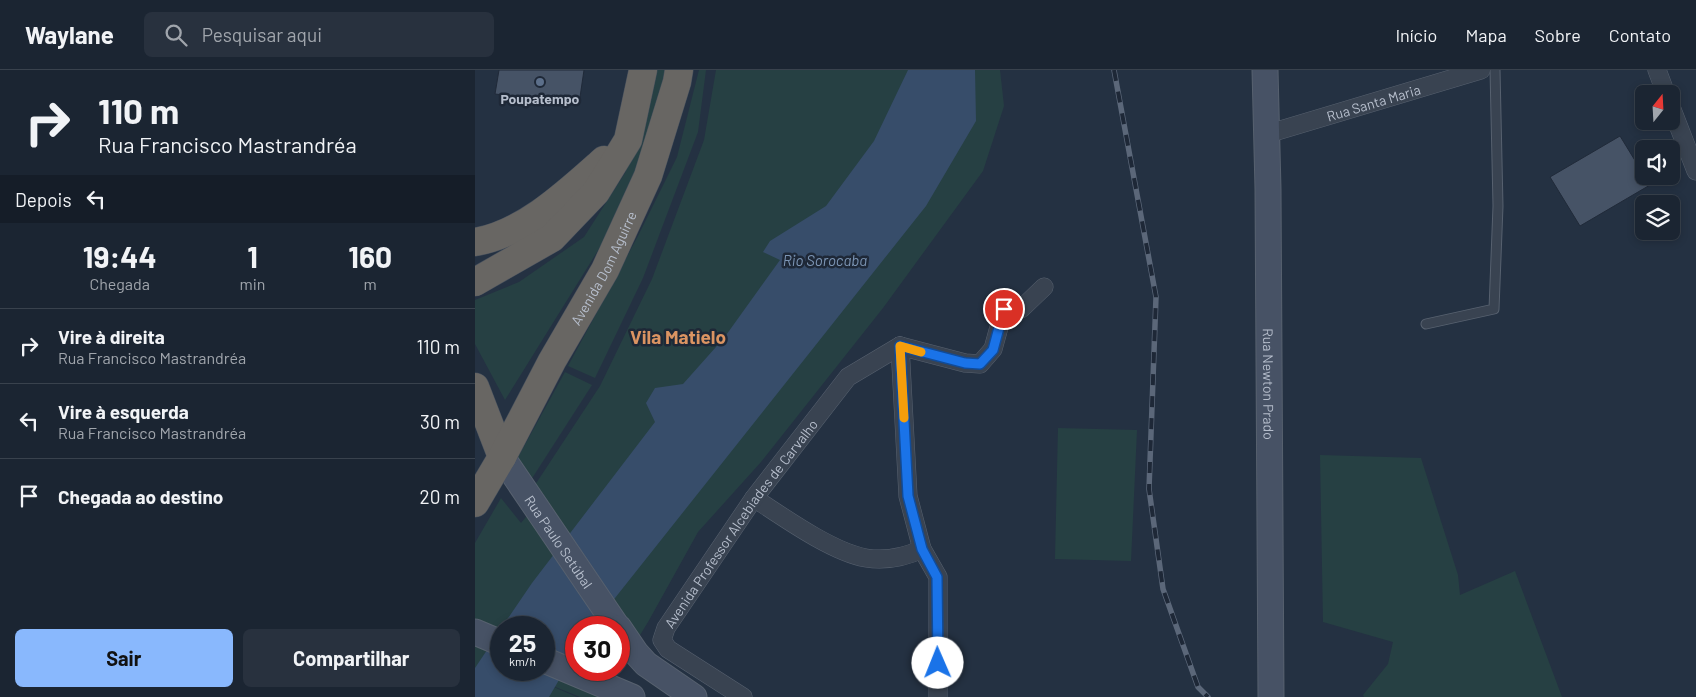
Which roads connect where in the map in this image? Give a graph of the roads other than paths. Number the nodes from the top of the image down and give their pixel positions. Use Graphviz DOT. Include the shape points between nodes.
graph roads {
  1 [pos="643,70"];
  2 [pos="679,70"];
  3 [pos="1265,70"];
  4 [pos="1481,70"];
  5 [pos="1495,70"];
  6 [pos="1657,70"];
  7 [pos="1663,85"];
  8 [pos="1680,129"];
  9 [pos="1267,134"];
  10 [pos="628,140"];
  11 [pos="1696,171"];
  12 [pos="475,242"];
  13 [pos="475,282"];
  14 [pos="1044,287"];
  15 [pos="1426,324"];
  16 [pos="900,346"];
  17 [pos="475,387"];
  18 [pos="502,457"];
  19 [pos="754,498"];
  20 [pos="475,503"];
  21 [pos="922,549"];
  22 [pos="611,616"];
  23 [pos="475,632"];
  24 [pos="490,638"];
  25 [pos="630,644"];
  26 [pos="555,665"];
  27 [pos="621,692"];
  28 [pos="694,697"];
  29 [pos="743,697"];
  30 [pos="939,697"];
  31 [pos="1271,697"];
  1 -- 10 [label="highway"];
  2 -- 18 [label="highway, Avenida Dom Aguirre" via="649,176 605,270"];
  3 -- 9 [label="main road, Rua Newton Prado"];
  4 -- 9 [label="street, Rua Santa Maria"];
  5 -- 15 [label="lane" via="1498,206 1494,309"];
  6 -- 7 [label="street"];
  8 -- 11 [label="street"];
  9 -- 31 [label="main road, Rua Newton Prado"];
  10 -- 12 [label="highway" via="579,183 529,220 495,238"];
  10 -- 13 [label="highway" via="595,192 552,238"];
  14 -- 16 [label="street" via="1021,309 1004,309 993,350 980,364"];
  16 -- 19 [label="street, Avenida Professor Alcebiades de Carvalho" via="848,377"];
  16 -- 21 [label="street" via="908,496"];
  17 -- 18 [label="highway"];
  18 -- 20 [label="highway, Avenida Dom Aguirre"];
  18 -- 22 [label="main road, Rua Paulo Setúbal"];
  19 -- 21 [label="street" via="791,523 840,549 865,558 888,559"];
  19 -- 29 [label="street, Avenida Professor Alcebiades de Carvalho" via="666,628 662,640 668,649"];
  21 -- 30 [label="street" via="937,577"];
  23 -- 24 [label="main road"];
  25 -- 28 [label="main road, Rua Paulo Setúbal" via="646,664"];
  26 -- 27 [label="main road"];
}
